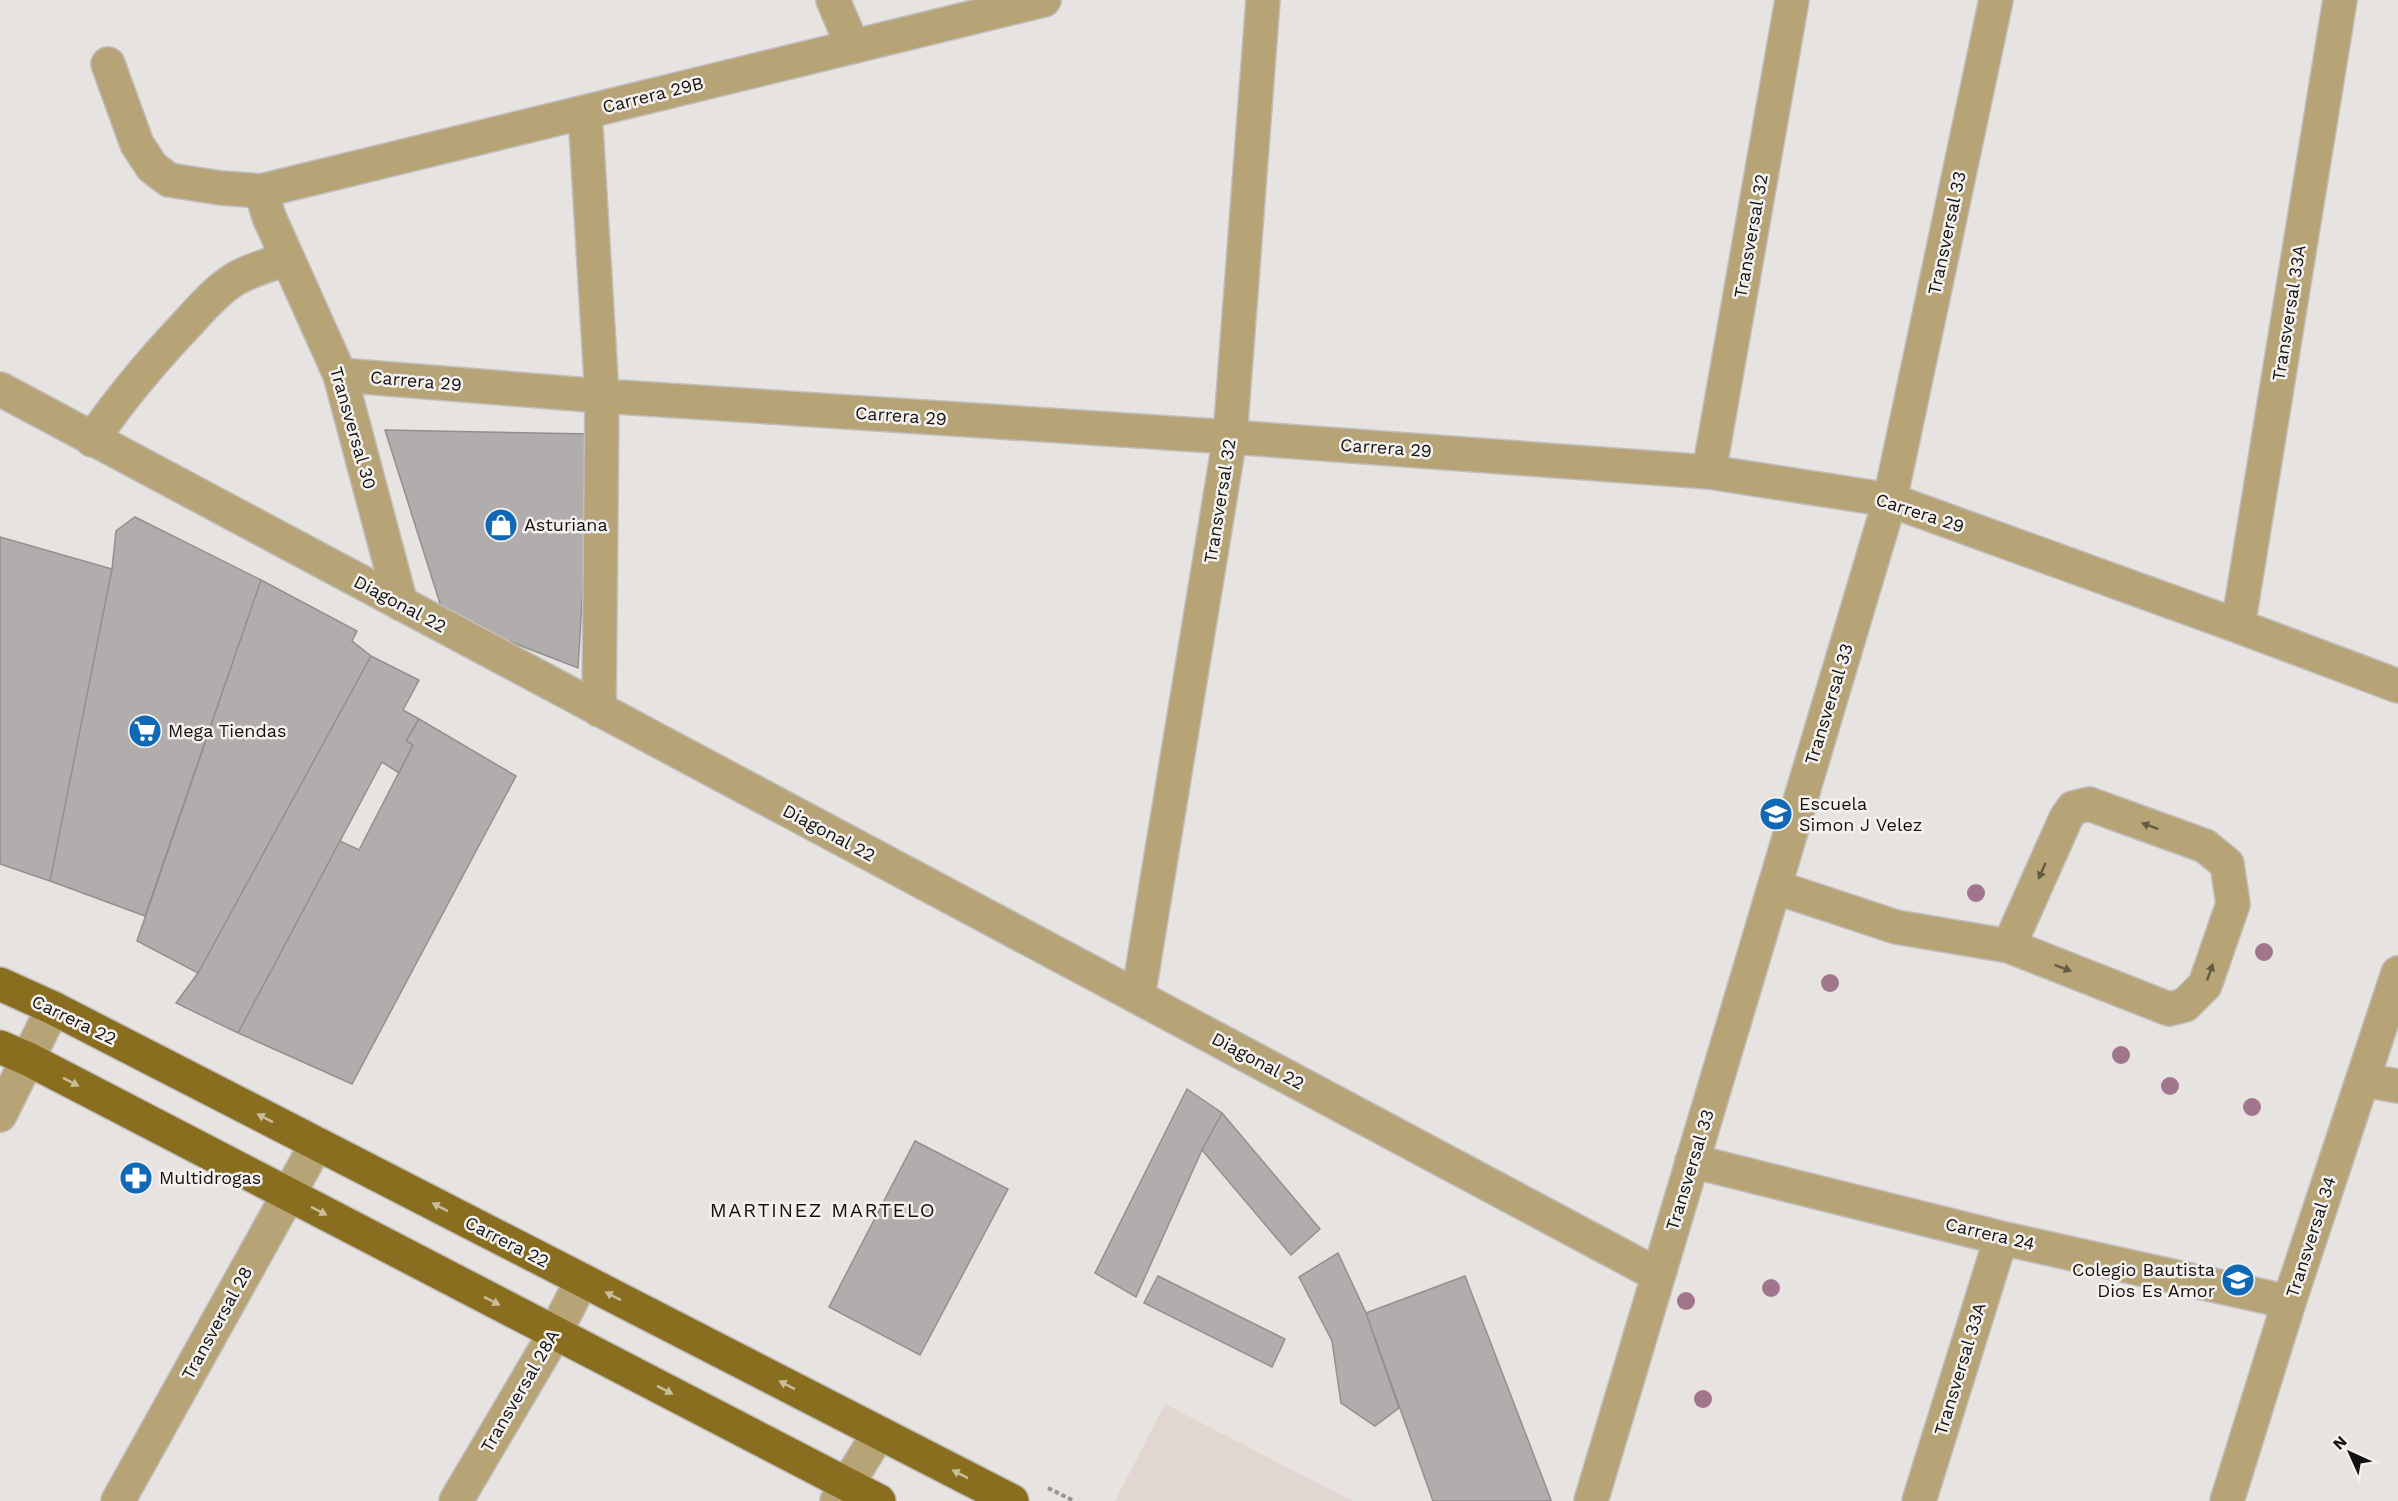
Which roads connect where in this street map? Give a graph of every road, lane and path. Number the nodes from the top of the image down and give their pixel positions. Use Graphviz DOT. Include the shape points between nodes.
graph roads {
  1 [pos="833,0"];
  2 [pos="1044,0"];
  3 [pos="1263,0"];
  4 [pos="1792,0"];
  5 [pos="1996,0"];
  6 [pos="2340,0"];
  7 [pos="853,46"];
  8 [pos="108,64"];
  9 [pos="585,112"];
  10 [pos="261,191"];
  11 [pos="288,259"];
  12 [pos="340,375"];
  13 [pos="0,389"];
  14 [pos="602,396"];
  15 [pos="1230,437"];
  16 [pos="92,440"];
  17 [pos="1709,472"];
  18 [pos="1890,500"];
  19 [pos="401,604"];
  20 [pos="2238,626"];
  21 [pos="2398,686"];
  22 [pos="599,710"];
  23 [pos="1775,887"];
  24 [pos="2008,946"];
  25 [pos="2398,973"];
  26 [pos="0,984"];
  27 [pos="1138,997"];
  28 [pos="53,1008"];
  29 [pos="14,1053"];
  30 [pos="2363,1080"];
  31 [pos="2398,1086"];
  32 [pos="0,1115"];
  33 [pos="316,1144"];
  34 [pos="1692,1161"];
  35 [pos="289,1195"];
  36 [pos="2001,1238"];
  37 [pos="1659,1275"];
  38 [pos="582,1280"];
  39 [pos="2289,1302"];
  40 [pos="555,1333"];
  41 [pos="879,1433"];
  42 [pos="842,1493"];
  43 [pos="118,1501"];
  44 [pos="456,1501"];
  45 [pos="879,1501"];
  46 [pos="1012,1501"];
  47 [pos="1591,1501"];
  48 [pos="1920,1501"];
  49 [pos="2227,1501"];
  1 -- 7 [label="street"];
  2 -- 7 [label="street, Carrera 29B"];
  3 -- 15 [label="street, Transversal 32"];
  4 -- 17 [label="street, Transversal 32"];
  5 -- 18 [label="street, Transversal 33"];
  6 -- 20 [label="street, Transversal 33A"];
  7 -- 9 [label="street, Carrera 29B"];
  8 -- 10 [label="street, Carrera 29B" via="137,144 152,167 169,180"];
  9 -- 10 [label="street, Carrera 29B"];
  9 -- 14 [label="street"];
  10 -- 11 [label="street, Transversal 30"];
  11 -- 12 [label="street, Transversal 30"];
  11 -- 16 [label="street" via="231,281 206,304 131,387"];
  12 -- 14 [label="street, Carrera 29"];
  12 -- 19 [label="street, Transversal 30"];
  13 -- 16 [label="street, Diagonal 22"];
  14 -- 15 [label="street, Carrera 29"];
  14 -- 22 [label="street"];
  15 -- 17 [label="street, Carrera 29"];
  15 -- 27 [label="street, Transversal 32"];
  16 -- 19 [label="street, Diagonal 22"];
  17 -- 18 [label="street, Carrera 29"];
  18 -- 20 [label="street, Carrera 29"];
  18 -- 23 [label="street, Transversal 33"];
  19 -- 22 [label="street, Diagonal 22"];
  20 -- 21 [label="street, Carrera 29"];
  22 -- 27 [label="street, Diagonal 22"];
  23 -- 24 [label="street" via="1896,927"];
  23 -- 34 [label="street, Transversal 33"];
  24 -- 24 [label="street, one-way" via="2169,1009 2185,1005 2205,985 2233,904 2227,864 2195,842 2089,804 2073,808"];
  25 -- 30 [label="street, Transversal 34"];
  26 -- 28 [label="main road, Carrera 22"];
  27 -- 37 [label="street, Diagonal 22"];
  28 -- 29 [label="street"];
  33 -- 28 [label="main road, Carrera 22, one-way"];
  29 -- 32 [label="street"];
  29 -- 35 [label="main road, one-way"];
  30 -- 31 [label="street"];
  30 -- 39 [label="street, Transversal 34"];
  33 -- 35 [label="street, Transversal 28"];
  38 -- 33 [label="main road, Carrera 22, one-way"];
  34 -- 36 [label="street, Carrera 24"];
  34 -- 37 [label="street, Transversal 33"];
  35 -- 40 [label="main road, one-way"];
  35 -- 43 [label="street, Transversal 28"];
  36 -- 39 [label="street, Carrera 24"];
  36 -- 48 [label="street, Transversal 33A"];
  37 -- 47 [label="street, Transversal 33"];
  38 -- 40 [label="street, Transversal 28A"];
  41 -- 38 [label="main road, Carrera 22, one-way"];
  39 -- 49 [label="street, Transversal 34"];
  40 -- 42 [label="main road, one-way"];
  40 -- 44 [label="street, Transversal 28A"];
  41 -- 42 [label="street"];
  46 -- 41 [label="main road, Carrera 22, one-way"];
  42 -- 45 [label="main road"];
}
